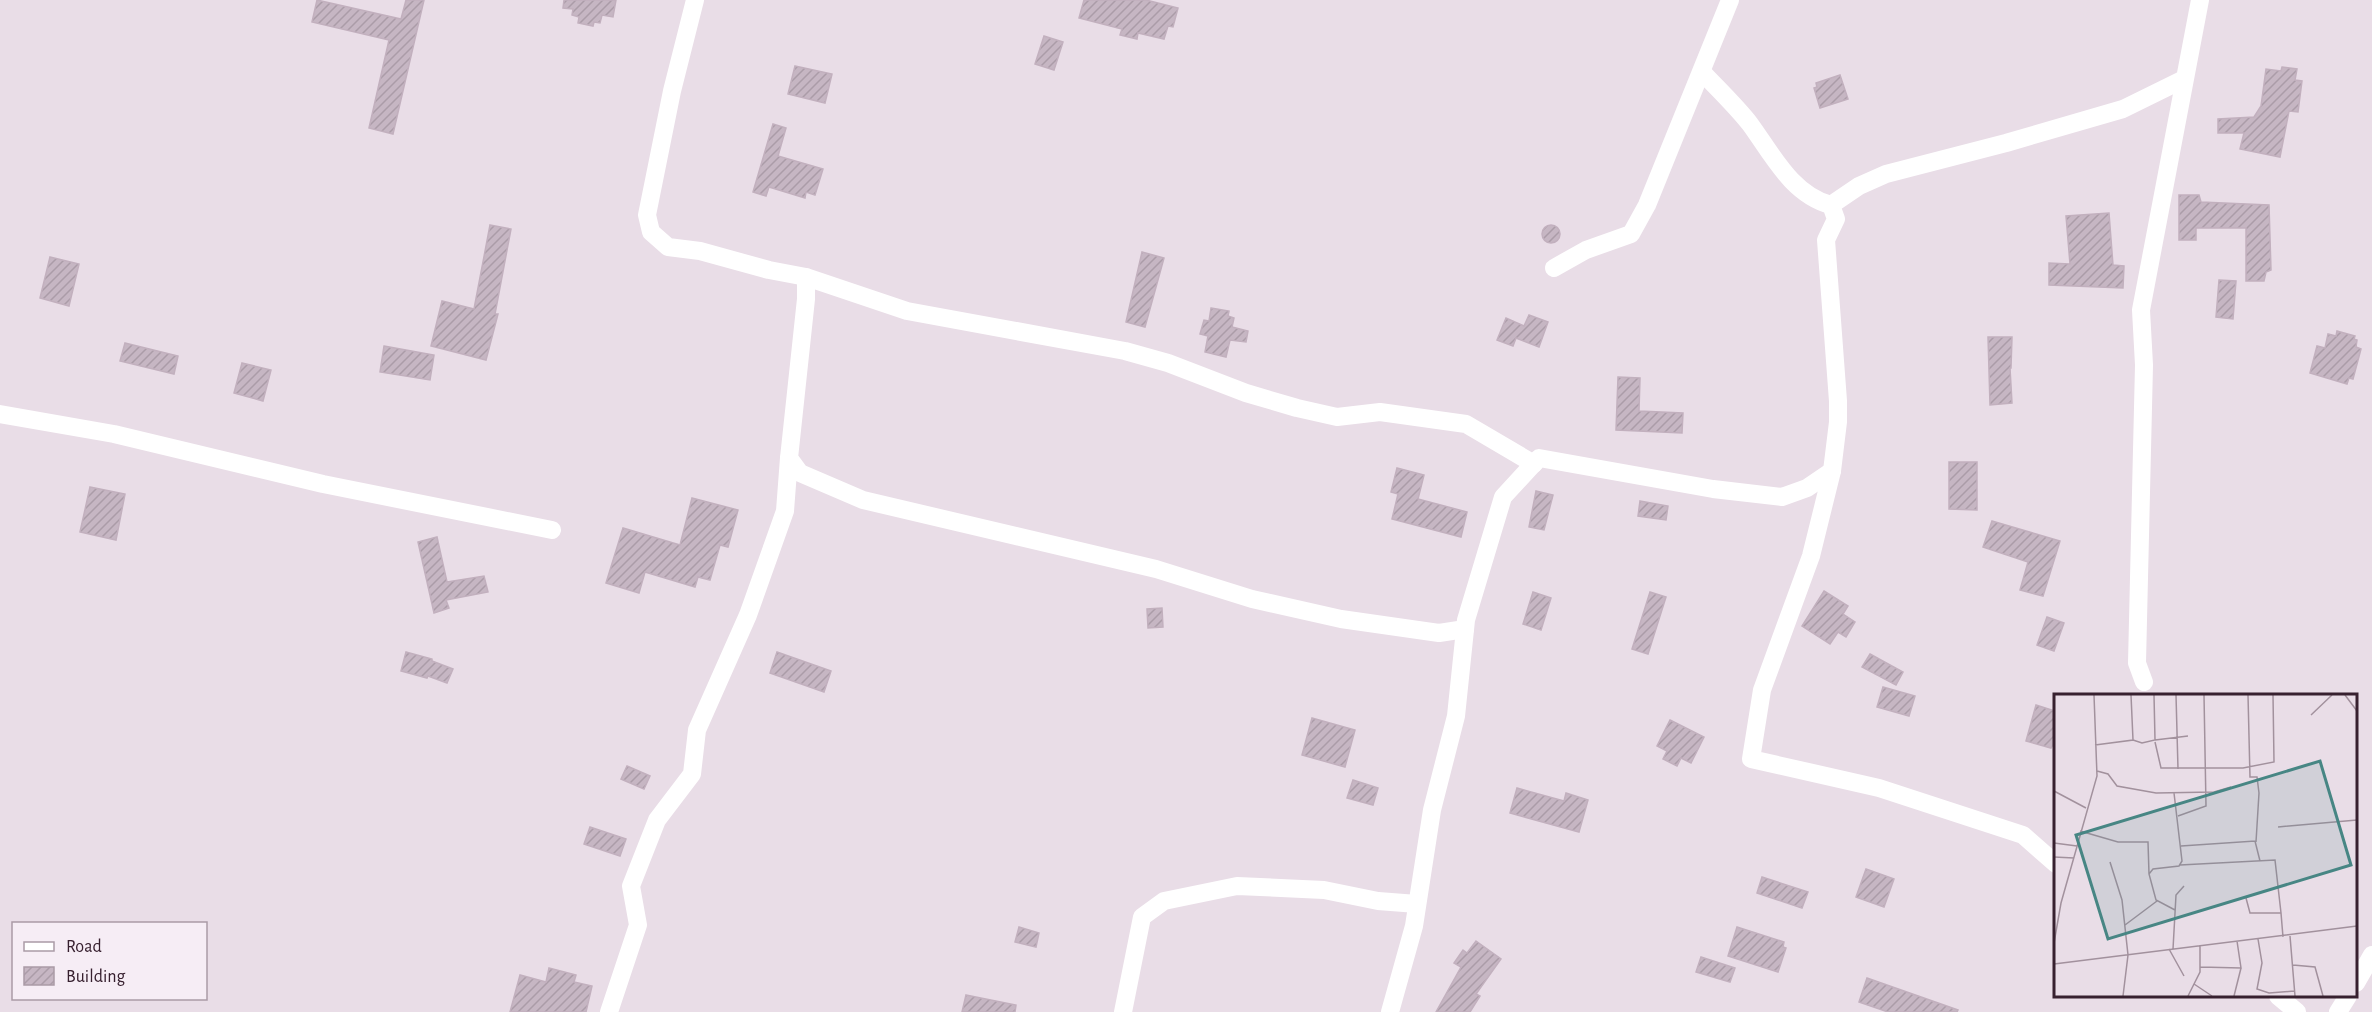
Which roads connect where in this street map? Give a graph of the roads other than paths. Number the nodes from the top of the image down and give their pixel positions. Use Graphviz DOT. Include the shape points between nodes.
graph roads {
  1 [pos="695,0"];
  2 [pos="1730,0"];
  3 [pos="2200,0"];
  4 [pos="1702,72"];
  5 [pos="2184,80"];
  6 [pos="1831,205"];
  7 [pos="1554,268"];
  8 [pos="806,277"];
  9 [pos="0,414"];
  10 [pos="789,458"];
  11 [pos="1534,464"];
  12 [pos="1832,471"];
  13 [pos="552,530"];
  14 [pos="1465,628"];
  15 [pos="2144,682"];
  16 [pos="2054,863"];
  17 [pos="1417,904"];
  18 [pos="2372,955"];
  19 [pos="2357,980"];
  20 [pos="2279,997"];
  21 [pos="2347,997"];
  22 [pos="609,1012"];
  23 [pos="1123,1012"];
  24 [pos="1390,1012"];
  25 [pos="2297,1012"];
  26 [pos="2338,1012"];
  1 -- 8 [label="street" via="647,214 651,231 668,247"];
  2 -- 4 [label="street"];
  3 -- 5 [label="street"];
  4 -- 6 [label="street" via="1749,123 1781,169 1815,201"];
  4 -- 7 [label="street" via="1647,205 1631,234 1586,250"];
  5 -- 6 [label="street" via="2123,109 1886,174"];
  5 -- 15 [label="street" via="2141,310 2144,365 2137,663"];
  6 -- 12 [label="street" via="1836,219 1826,240 1838,401"];
  8 -- 10 [label="street"];
  8 -- 11 [label="street" via="907,311 1125,351 1246,393 1337,417 1380,412 1466,424"];
  9 -- 13 [label="street" via="114,434 324,484"];
  10 -- 14 [label="street" via="800,473 863,500 1156,569 1252,599 1341,619 1439,633"];
  10 -- 22 [label="street" via="785,511 748,615 697,730 692,774 657,819 631,886 638,926"];
  11 -- 12 [label="street" via="1539,458 1713,489 1782,497 1808,488"];
  11 -- 14 [label="street" via="1503,497"];
  12 -- 16 [label="street" via="1811,556 1762,690 1751,759 1879,788 2023,835"];
  14 -- 17 [label="street" via="1456,716 1432,810"];
  17 -- 23 [label="street" via="1324,890 1237,886 1164,901 1142,917"];
  17 -- 24 [label="street"];
  18 -- 19 [label="street"];
  20 -- 25 [label="street"];
  21 -- 26 [label="street"];
}
